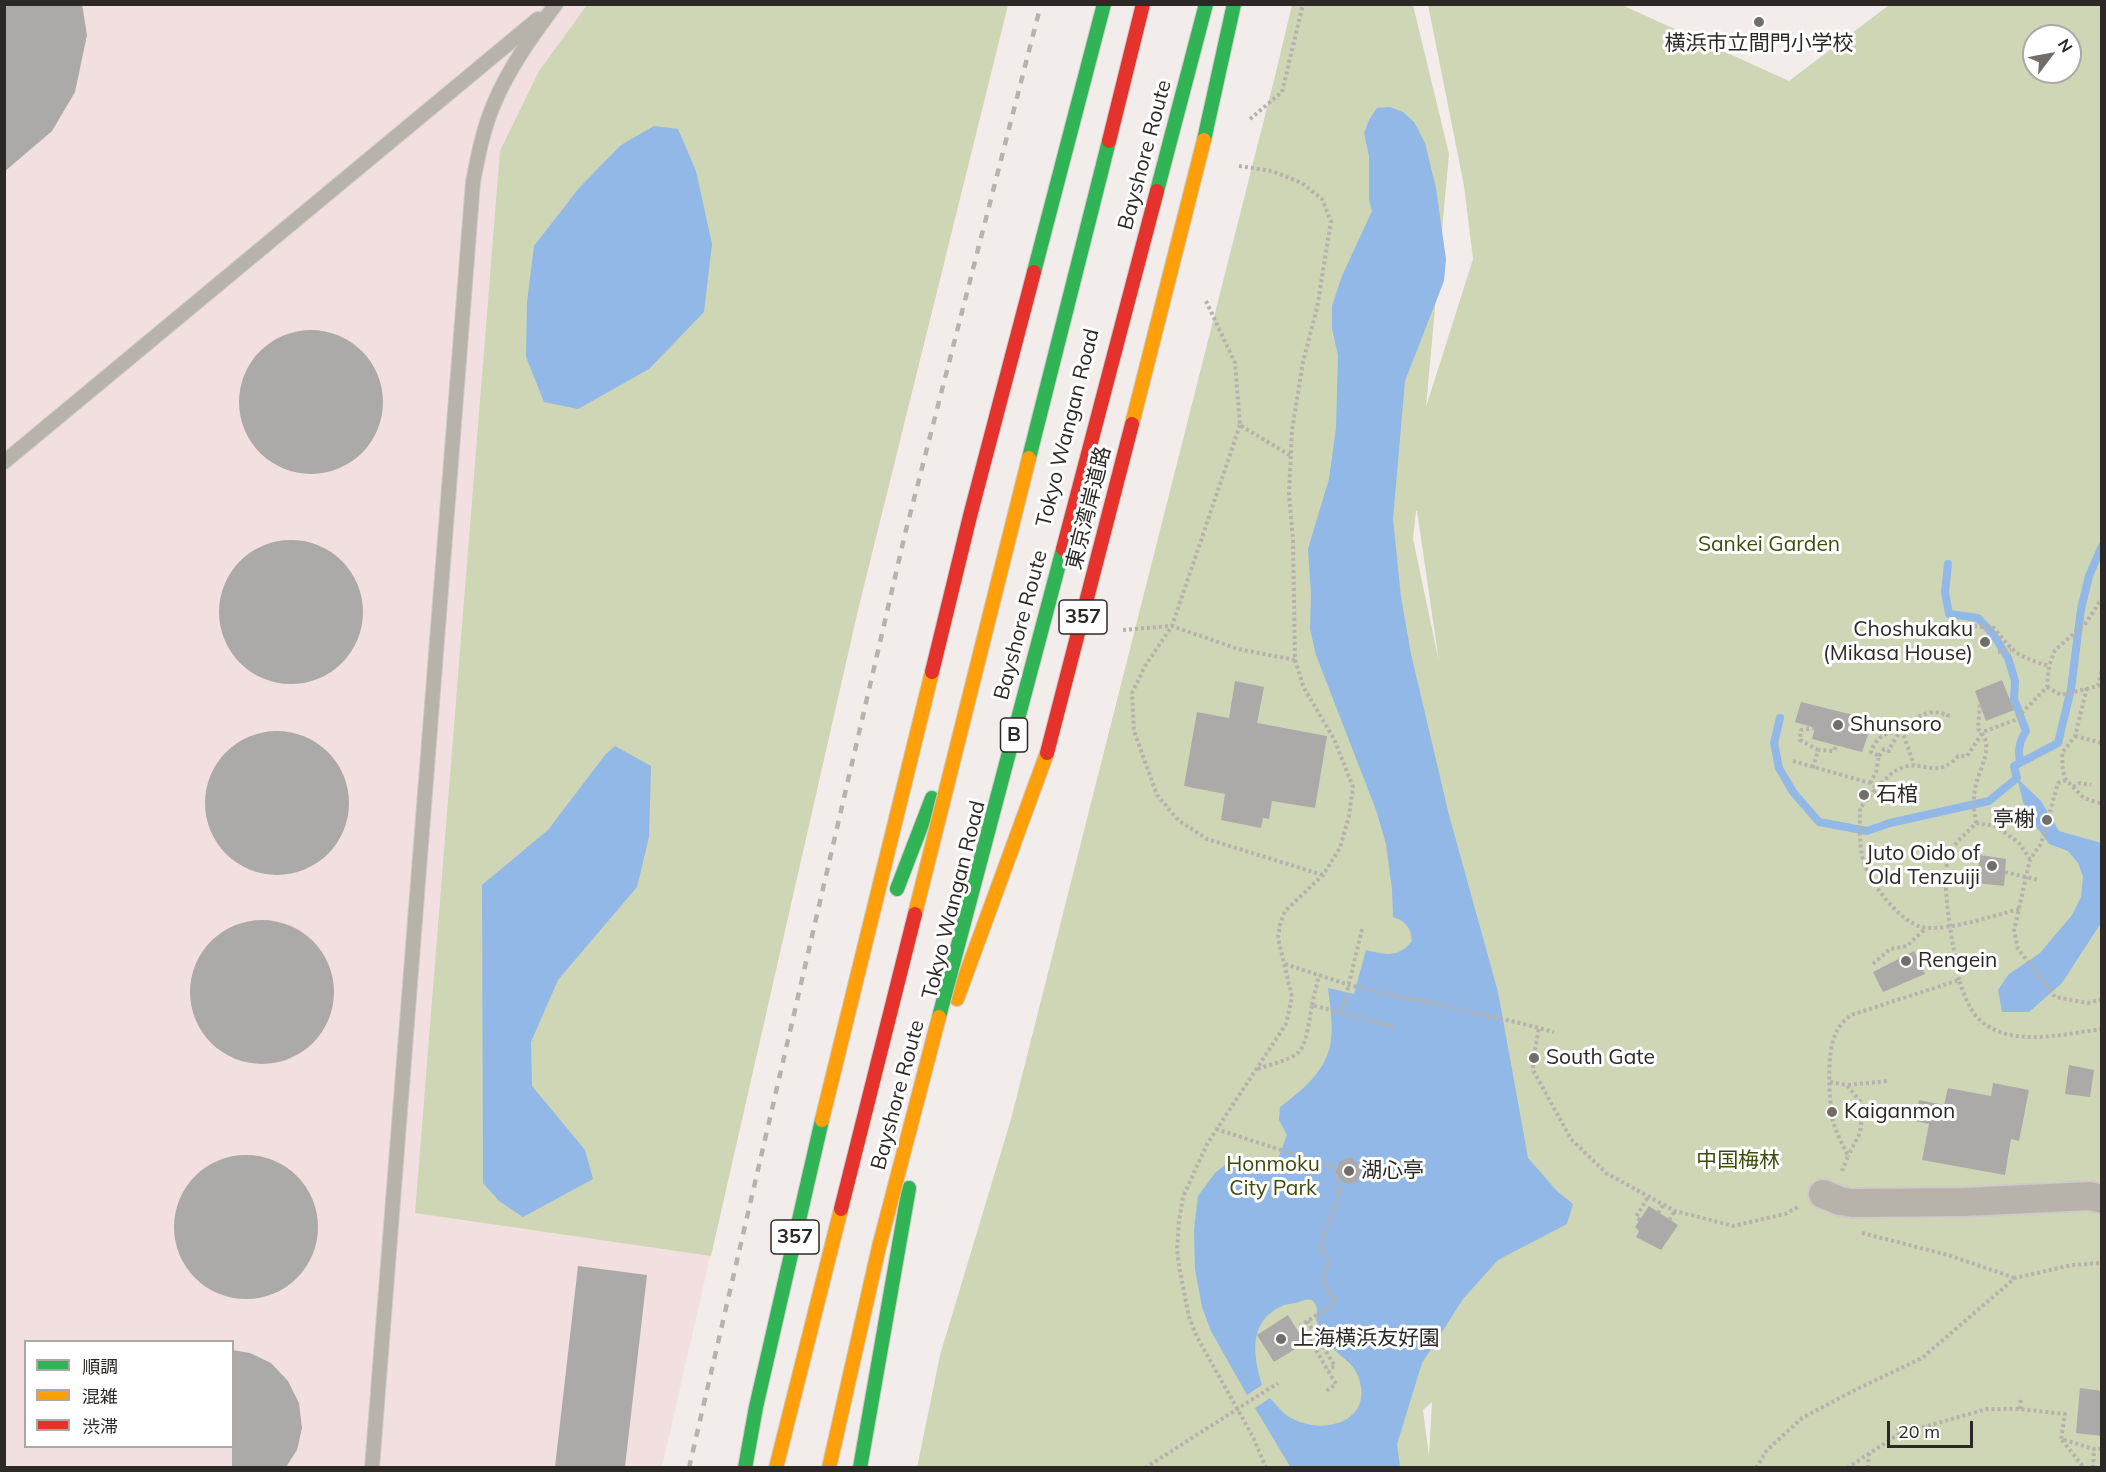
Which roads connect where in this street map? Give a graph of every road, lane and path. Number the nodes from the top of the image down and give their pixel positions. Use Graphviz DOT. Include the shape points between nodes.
graph roads {
  1 [pos="556,4"];
  2 [pos="1104,4"];
  3 [pos="1143,4"];
  4 [pos="1150,4"];
  5 [pos="1196,4"];
  6 [pos="1206,4"];
  7 [pos="1234,4"];
  8 [pos="1303,4"];
  9 [pos="1250,119"];
  10 [pos="1239,166"];
  11 [pos="1206,300"];
  12 [pos="1240,425"];
  13 [pos="1291,456"];
  14 [pos="4,462"];
  15 [pos="2102,598"];
  16 [pos="1172,626"];
  17 [pos="1974,626"];
  18 [pos="1123,630"];
  19 [pos="2011,650"];
  20 [pos="1998,652"];
  21 [pos="1295,660"];
  22 [pos="2049,666"];
  23 [pos="2102,669"];
  24 [pos="2047,687"];
  25 [pos="2087,688"];
  26 [pos="1980,704"];
  27 [pos="1873,720"];
  28 [pos="1947,720"];
  29 [pos="1815,728"];
  30 [pos="1902,730"];
  31 [pos="1983,732"];
  32 [pos="1886,734"];
  33 [pos="2076,736"];
  34 [pos="2102,743"];
  35 [pos="1836,745"];
  36 [pos="1818,750"];
  37 [pos="1879,756"];
  38 [pos="1793,761"];
  39 [pos="1914,765"];
  40 [pos="1813,768"];
  41 [pos="2066,780"];
  42 [pos="1870,783"];
  43 [pos="2091,785"];
  44 [pos="2073,787"];
  45 [pos="1877,788"];
  46 [pos="2102,804"];
  47 [pos="1976,823"];
  48 [pos="2030,859"];
  49 [pos="2005,872"];
  50 [pos="1323,875"];
  51 [pos="2027,877"];
  52 [pos="2038,880"];
  53 [pos="2019,909"];
  54 [pos="1951,925"];
  55 [pos="1926,928"];
  56 [pos="1362,929"];
  57 [pos="1285,964"];
  58 [pos="1873,964"];
  59 [pos="1319,975"];
  60 [pos="1959,980"];
  61 [pos="1349,985"];
  62 [pos="2102,999"];
  63 [pos="1312,1005"];
  64 [pos="850,1009"];
  65 [pos="1342,1013"];
  66 [pos="1397,1028"];
  67 [pos="1539,1028"];
  68 [pos="2102,1029"];
  69 [pos="1554,1032"];
  70 [pos="943,1037"];
  71 [pos="1535,1050"];
  72 [pos="1533,1065"];
  73 [pos="1258,1069"];
  74 [pos="1888,1081"];
  75 [pos="1830,1082"];
  76 [pos="1847,1085"];
  77 [pos="1216,1129"];
  78 [pos="1848,1156"];
  79 [pos="1823,1194"];
  80 [pos="1648,1197"];
  81 [pos="2102,1199"];
  82 [pos="1663,1205"];
  83 [pos="1675,1211"];
  84 [pos="1658,1212"];
  85 [pos="1640,1220"];
  86 [pos="1669,1220"];
  87 [pos="1948,1255"];
  88 [pos="2102,1263"];
  89 [pos="2015,1278"];
  90 [pos="1307,1321"];
  91 [pos="1328,1370"];
  92 [pos="1278,1383"];
  93 [pos="1325,1392"];
  94 [pos="2021,1396"];
  95 [pos="1238,1409"];
  96 [pos="2019,1409"];
  97 [pos="1897,1426"];
  98 [pos="1899,1434"];
  99 [pos="2061,1439"];
  100 [pos="2094,1449"];
  101 [pos="2102,1449"];
  102 [pos="1869,1452"];
  103 [pos="372,1467"];
  104 [pos="744,1467"];
  105 [pos="776,1467"];
  106 [pos="829,1467"];
  107 [pos="860,1467"];
  108 [pos="1145,1467"];
  109 [pos="1266,1467"];
  110 [pos="1756,1467"];
  111 [pos="1847,1467"];
  112 [pos="1868,1467"];
  113 [pos="2084,1467"];
  114 [pos="2093,1467"];
  1 -- 14 [label="lane"];
  1 -- 103 [label="lane" via="514,65 493,105 473,182"];
  2 -- 64 [label="highway, Tokyo Wangan Road / 357" via="970,516"];
  3 -- 105 [label="highway, Bayshore Route, bridge"];
  4 -- 64 [label="highway, Tokyo Wangan Road / 357, bridge" via="989,646"];
  5 -- 70 [label="highway, Tokyo Wangan Road / 357, bridge" via="1156,152"];
  6 -- 106 [label="highway, Bayshore Route / B, bridge" via="879,1247"];
  7 -- 70 [label="highway, 東京湾岸道路 / 357" via="1197,169 1050,746"];
  8 -- 9 [label="path" via="1282,92"];
  10 -- 13 [label="path" via="1272,171 1302,183 1322,199 1331,221 1292,430"];
  11 -- 12 [label="path" via="1234,363"];
  12 -- 13 [label="path"];
  12 -- 16 [label="path"];
  13 -- 21 [label="path"];
  15 -- 22 [label="path" via="2086,623 2055,650"];
  16 -- 18 [label="path"];
  16 -- 21 [label="path" via="1238,650"];
  16 -- 50 [label="path" via="1132,693 1134,731 1157,795 1178,820 1207,839"];
  17 -- 19 [label="path" via="1994,628"];
  19 -- 20 [label="path"];
  19 -- 22 [label="path" via="2027,660"];
  21 -- 50 [label="path" via="1304,688 1334,739 1353,787 1340,849"];
  22 -- 24 [label="path"];
  23 -- 25 [label="path" via="2098,686"];
  24 -- 25 [label="path" via="2061,695"];
  24 -- 31 [label="path" via="2015,720"];
  25 -- 33 [label="path"];
  26 -- 31 [label="path" via="1978,729"];
  27 -- 32 [label="path"];
  28 -- 30 [label="path" via="1948,715 1934,712 1916,718"];
  29 -- 36 [label="path" via="1801,730 1800,740"];
  30 -- 32 [label="path"];
  30 -- 37 [label="path" via="1889,751 1884,749"];
  30 -- 39 [label="path"];
  31 -- 39 [label="path" via="1967,756 1958,756 1944,768"];
  31 -- 47 [label="path" via="1986,756 1975,786"];
  32 -- 37 [label="path" via="1875,741 1871,752"];
  33 -- 34 [label="path"];
  33 -- 41 [label="path" via="2062,753"];
  35 -- 36 [label="path" via="1834,751"];
  36 -- 40 [label="path"];
  37 -- 42 [label="path"];
  38 -- 40 [label="path"];
  39 -- 45 [label="path" via="1896,770"];
  40 -- 42 [label="path"];
  41 -- 44 [label="path"];
  41 -- 48 [label="path" via="2058,783 2054,791 2041,844"];
  42 -- 45 [label="path"];
  43 -- 44 [label="path" via="2080,783"];
  44 -- 46 [label="path" via="2084,798"];
  45 -- 55 [label="path" via="1860,808 1862,857 1885,898 1900,915"];
  47 -- 48 [label="path" via="1996,826 2019,843"];
  47 -- 54 [label="path" via="1951,850 1945,867"];
  48 -- 51 [label="path"];
  49 -- 51 [label="path"];
  50 -- 57 [label="path" via="1285,911 1278,938"];
  51 -- 52 [label="path"];
  51 -- 53 [label="path"];
  53 -- 54 [label="path"];
  53 -- 62 [label="path" via="2014,931 2018,949 2055,997 2088,1003"];
  54 -- 55 [label="path"];
  54 -- 60 [label="path"];
  55 -- 58 [label="path" via="1907,946 1890,950"];
  56 -- 61 [label="path"];
  57 -- 59 [label="path"];
  57 -- 73 [label="path" via="1292,998 1286,1024"];
  59 -- 61 [label="path"];
  59 -- 63 [label="path"];
  60 -- 68 [label="path" via="1980,1020 2000,1033 2041,1038"];
  60 -- 75 [label="path" via="1851,1015 1835,1035"];
  61 -- 65 [label="path"];
  61 -- 67 [label="path"];
  63 -- 65 [label="path"];
  63 -- 73 [label="path" via="1299,1052"];
  64 -- 104 [label="highway, Tokyo Wangan Road / 357"];
  65 -- 66 [label="path"];
  67 -- 69 [label="path"];
  67 -- 71 [label="path"];
  70 -- 107 [label="highway, 東京湾岸道路 / 357" via="902,1221"];
  72 -- 80 [label="path" via="1571,1139 1606,1173"];
  73 -- 77 [label="path"];
  74 -- 76 [label="path"];
  75 -- 76 [label="path"];
  75 -- 78 [label="path" via="1834,1123"];
  76 -- 78 [label="path" via="1863,1105 1860,1133"];
  77 -- 90 [label="path" via="1334,1167 1340,1189 1320,1246 1329,1260 1323,1281 1336,1303"];
  77 -- 95 [label="path" via="1184,1197 1178,1249 1189,1317"];
  78 -- 79 [label="path"];
  79 -- 81 [label="street" via="1852,1203"];
  79 -- 83 [label="path" via="1785,1215 1733,1226"];
  80 -- 82 [label="path"];
  80 -- 85 [label="path" via="1636,1217"];
  82 -- 83 [label="path"];
  82 -- 84 [label="path"];
  83 -- 86 [label="path"];
  87 -- 89 [label="path"];
  88 -- 89 [label="path" via="2072,1265"];
  89 -- 110 [label="path" via="1922,1358 1802,1418 1767,1450"];
  90 -- 91 [label="path" via="1300,1325"];
  90 -- 91 [label="path" via="1335,1366"];
  91 -- 93 [label="path" via="1336,1384"];
  92 -- 95 [label="path"];
  94 -- 96 [label="path"];
  95 -- 108 [label="path"];
  95 -- 109 [label="path"];
  96 -- 98 [label="path" via="1987,1409"];
  96 -- 99 [label="path" via="2065,1414"];
  97 -- 98 [label="path"];
  98 -- 102 [label="path"];
  99 -- 100 [label="path"];
  99 -- 113 [label="path"];
  100 -- 101 [label="path"];
  100 -- 114 [label="path"];
  102 -- 111 [label="path"];
  102 -- 112 [label="path"];
}
